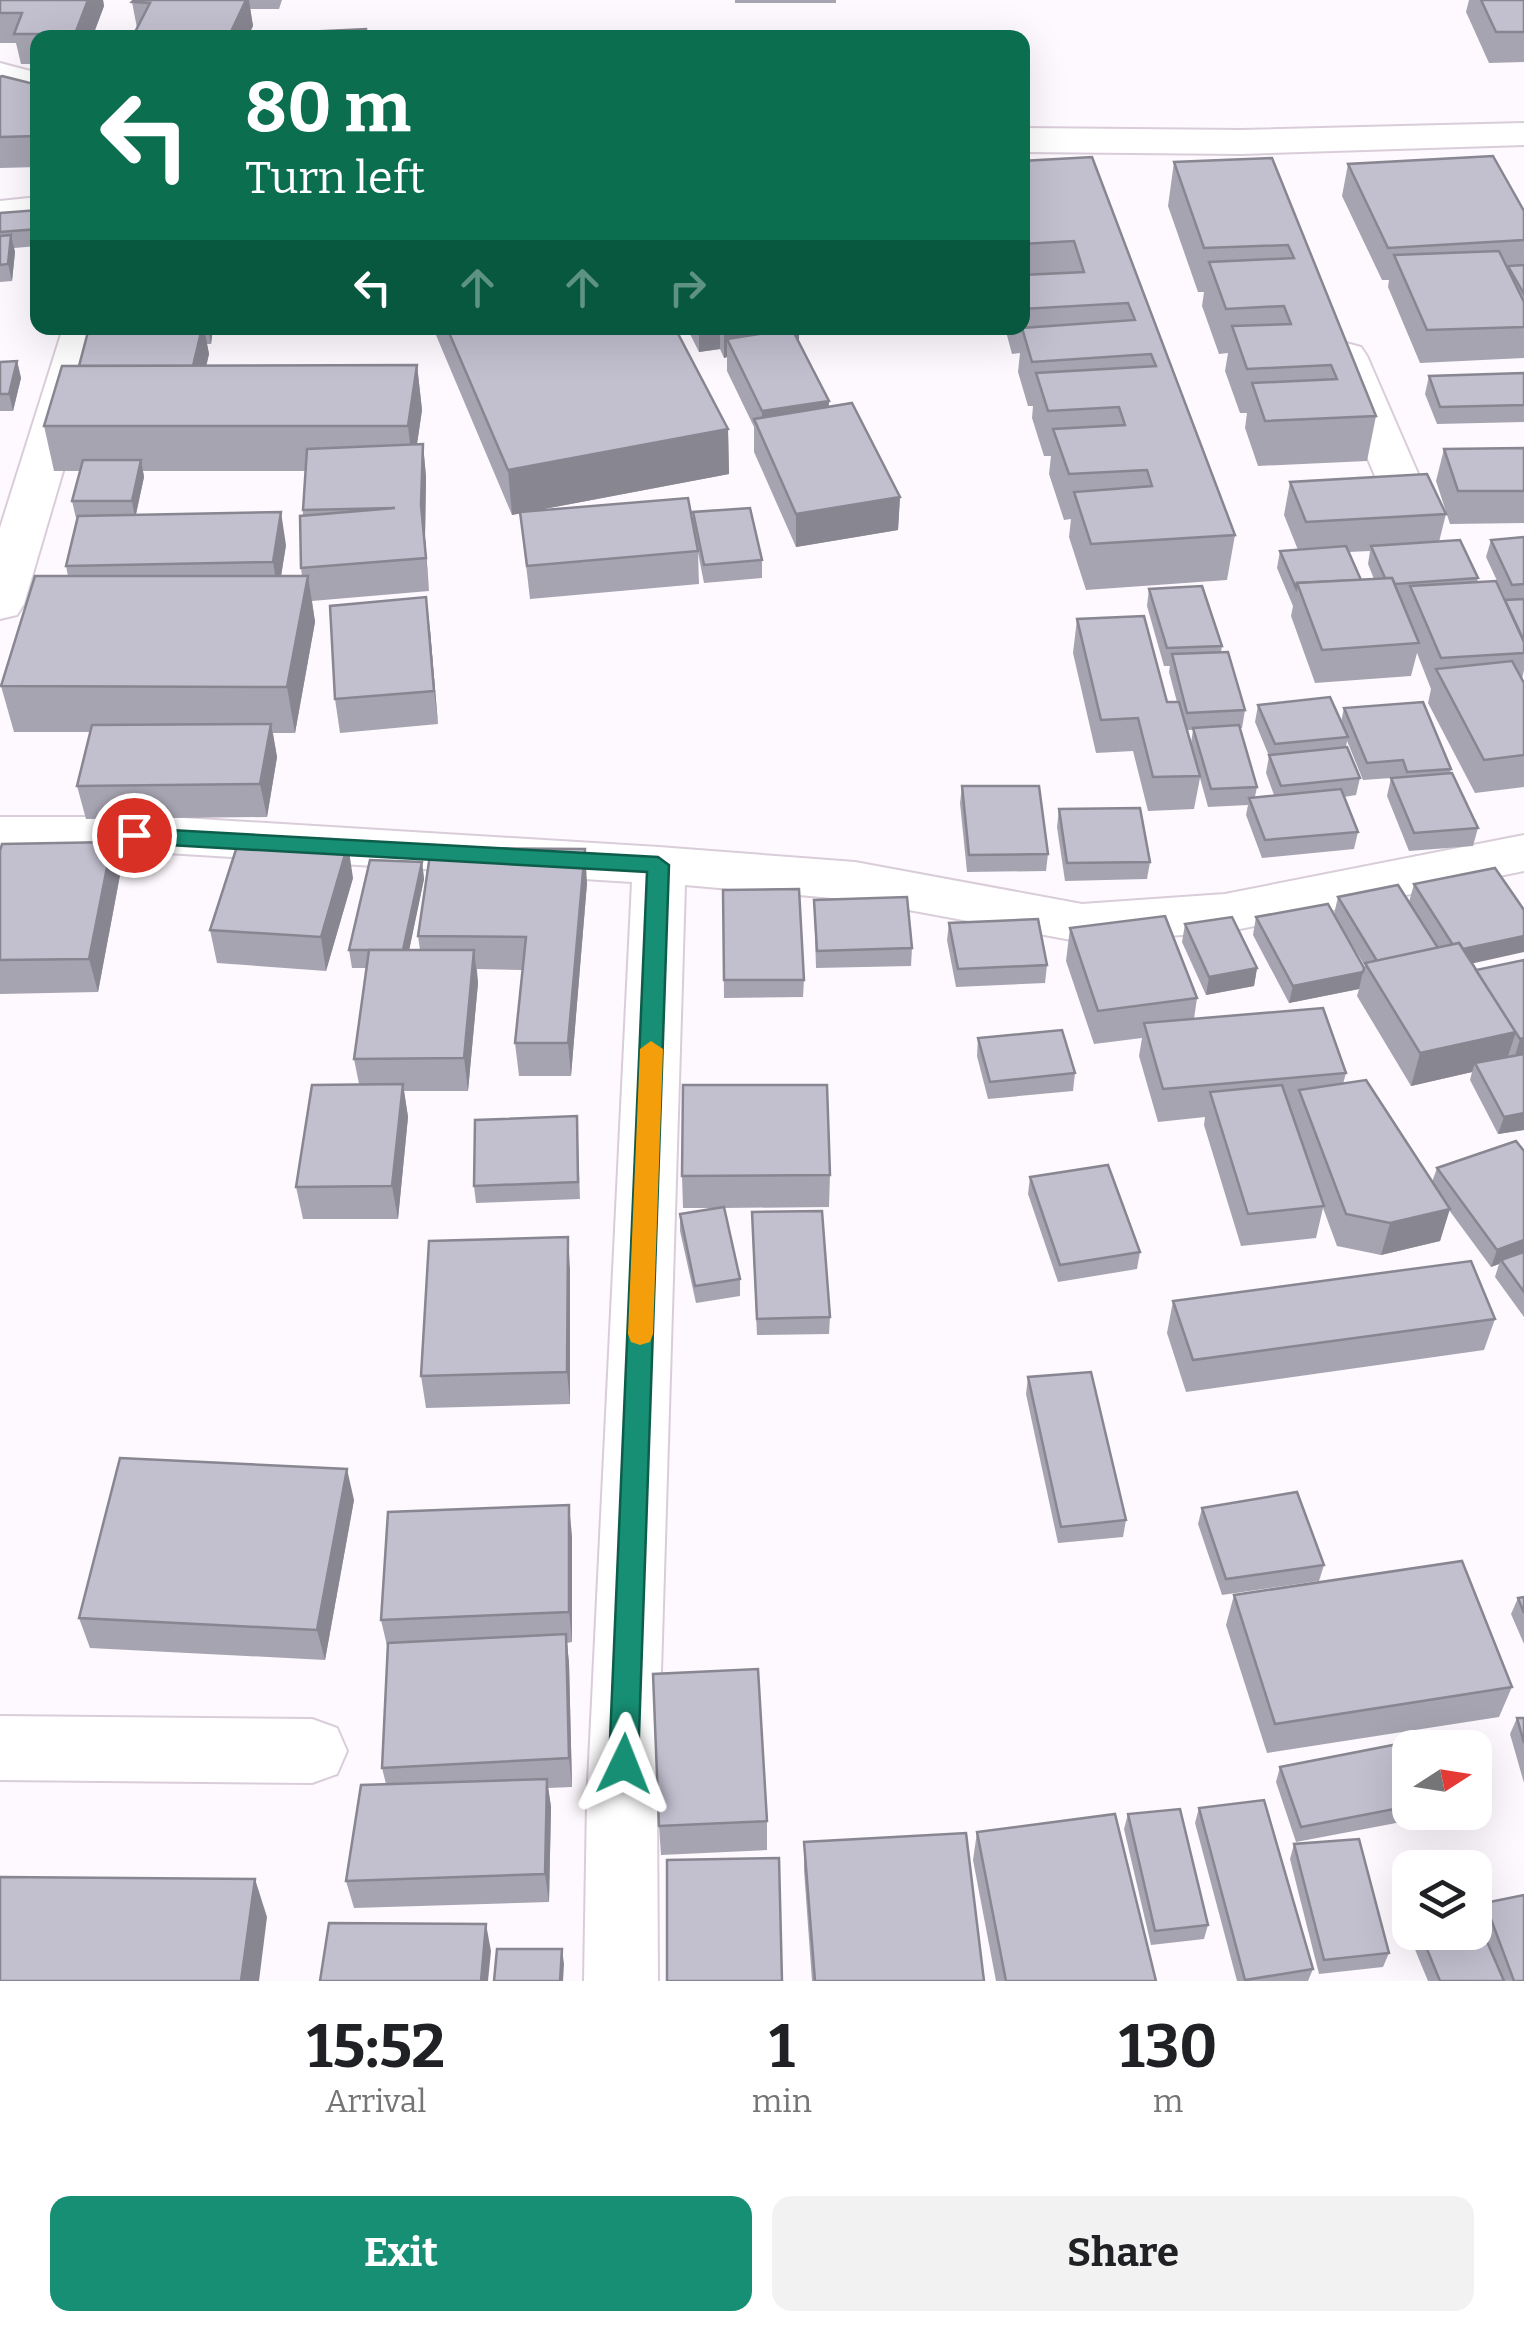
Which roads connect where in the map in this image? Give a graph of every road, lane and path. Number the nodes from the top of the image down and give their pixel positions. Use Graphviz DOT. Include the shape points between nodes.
graph roads {
  1 [pos="0,74"];
  2 [pos="30,83"];
  3 [pos="1524,134"];
  4 [pos="1030,141"];
  5 [pos="30,210"];
  6 [pos="0,213"];
  7 [pos="1328,317"];
  8 [pos="82,335"];
  9 [pos="1397,476"];
  10 [pos="0,604"];
  11 [pos="0,836"];
  12 [pos="1524,853"];
  13 [pos="658,865"];
  14 [pos="0,1748"];
  15 [pos="312,1752"];
  16 [pos="621,1981"];
  1 -- 2 [label="street"];
  3 -- 4 [label="street" via="1251,160"];
  5 -- 6 [label="street"];
  7 -- 9 [label="street"];
  8 -- 10 [label="street"];
  11 -- 13 [label="street" via="167,835"];
  12 -- 13 [label="street" via="1225,914 1082,924 855,881"];
  13 -- 16 [label="street"];
  14 -- 15 [label="street"];
}
